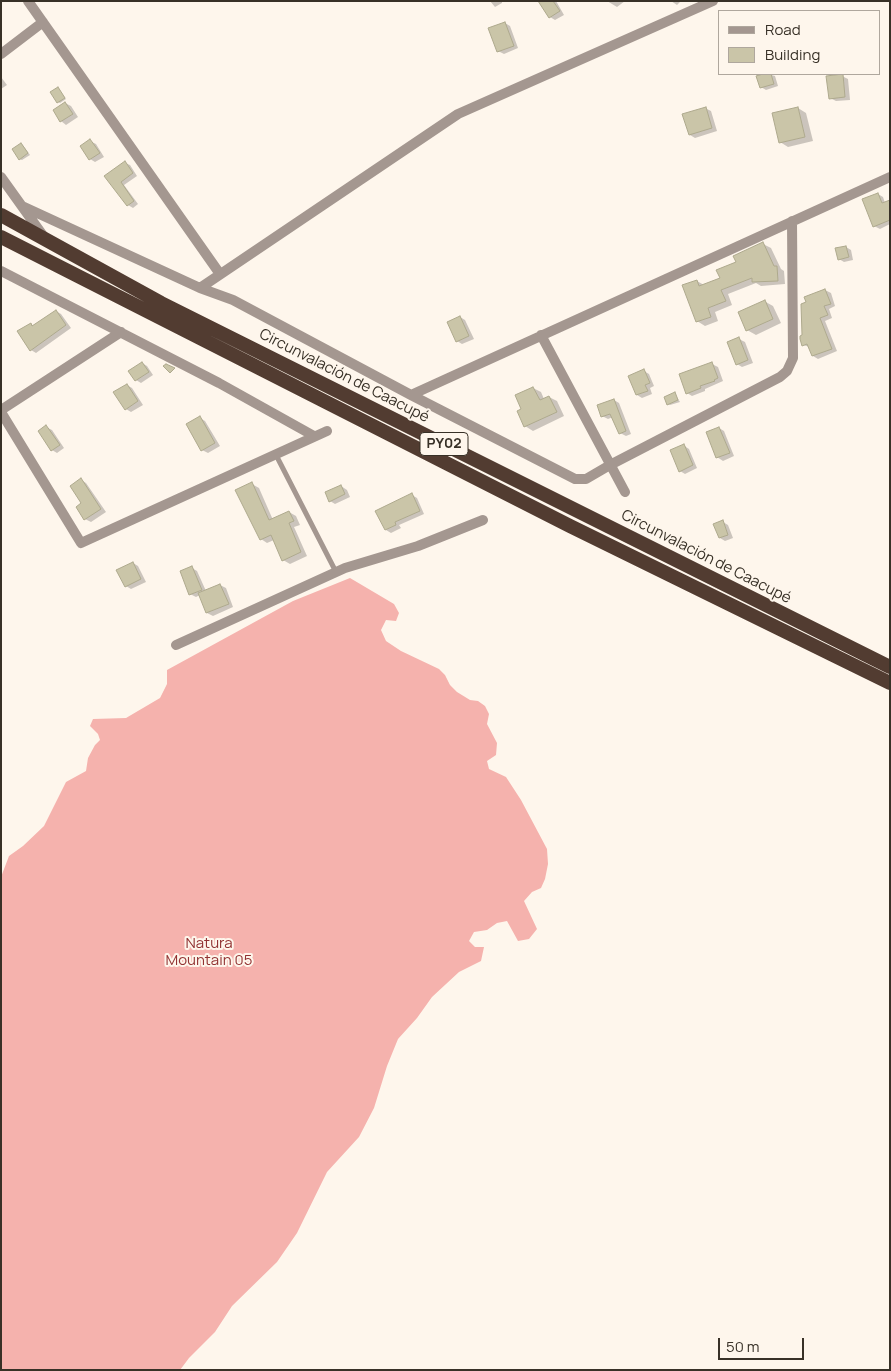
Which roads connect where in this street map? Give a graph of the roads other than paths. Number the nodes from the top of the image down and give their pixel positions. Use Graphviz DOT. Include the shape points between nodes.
graph roads {
  1 [pos="28,1"];
  2 [pos="713,1"];
  3 [pos="43,22"];
  4 [pos="1,54"];
  5 [pos="1,177"];
  6 [pos="890,177"];
  7 [pos="22,206"];
  8 [pos="1,215"];
  9 [pos="792,221"];
  10 [pos="1,237"];
  11 [pos="47,240"];
  12 [pos="1,272"];
  13 [pos="220,274"];
  14 [pos="200,288"];
  15 [pos="121,332"];
  16 [pos="542,335"];
  17 [pos="411,395"];
  18 [pos="1,411"];
  19 [pos="327,430"];
  20 [pos="314,436"];
  21 [pos="275,453"];
  22 [pos="610,465"];
  23 [pos="625,492"];
  24 [pos="483,520"];
  25 [pos="336,572"];
  26 [pos="176,645"];
  27 [pos="890,667"];
  28 [pos="890,683"];
  1 -- 3 [label="street"];
  2 -- 13 [label="street" via="458,114"];
  3 -- 4 [label="street"];
  3 -- 13 [label="street"];
  5 -- 7 [label="street"];
  6 -- 9 [label="street"];
  7 -- 11 [label="street"];
  7 -- 14 [label="street"];
  8 -- 11 [label="highway, Circunvalación de Caacupé / PY02"];
  9 -- 16 [label="street"];
  9 -- 22 [label="street" via="793,358 787,370 780,377"];
  10 -- 28 [label="highway, Circunvalación de Caacupé / PY02" via="562,522"];
  11 -- 27 [label="highway, Circunvalación de Caacupé / PY02" via="178,311"];
  12 -- 15 [label="street"];
  13 -- 14 [label="street"];
  14 -- 17 [label="street" via="233,300"];
  15 -- 18 [label="street"];
  15 -- 20 [label="street"];
  16 -- 17 [label="street"];
  16 -- 22 [label="street"];
  17 -- 22 [label="street" via="575,479 586,479"];
  18 -- 21 [label="street" via="80,542"];
  19 -- 20 [label="street"];
  20 -- 21 [label="street"];
  21 -- 25 [label="lane"];
  22 -- 23 [label="street"];
  24 -- 25 [label="street" via="418,546"];
  25 -- 26 [label="street"];
}
